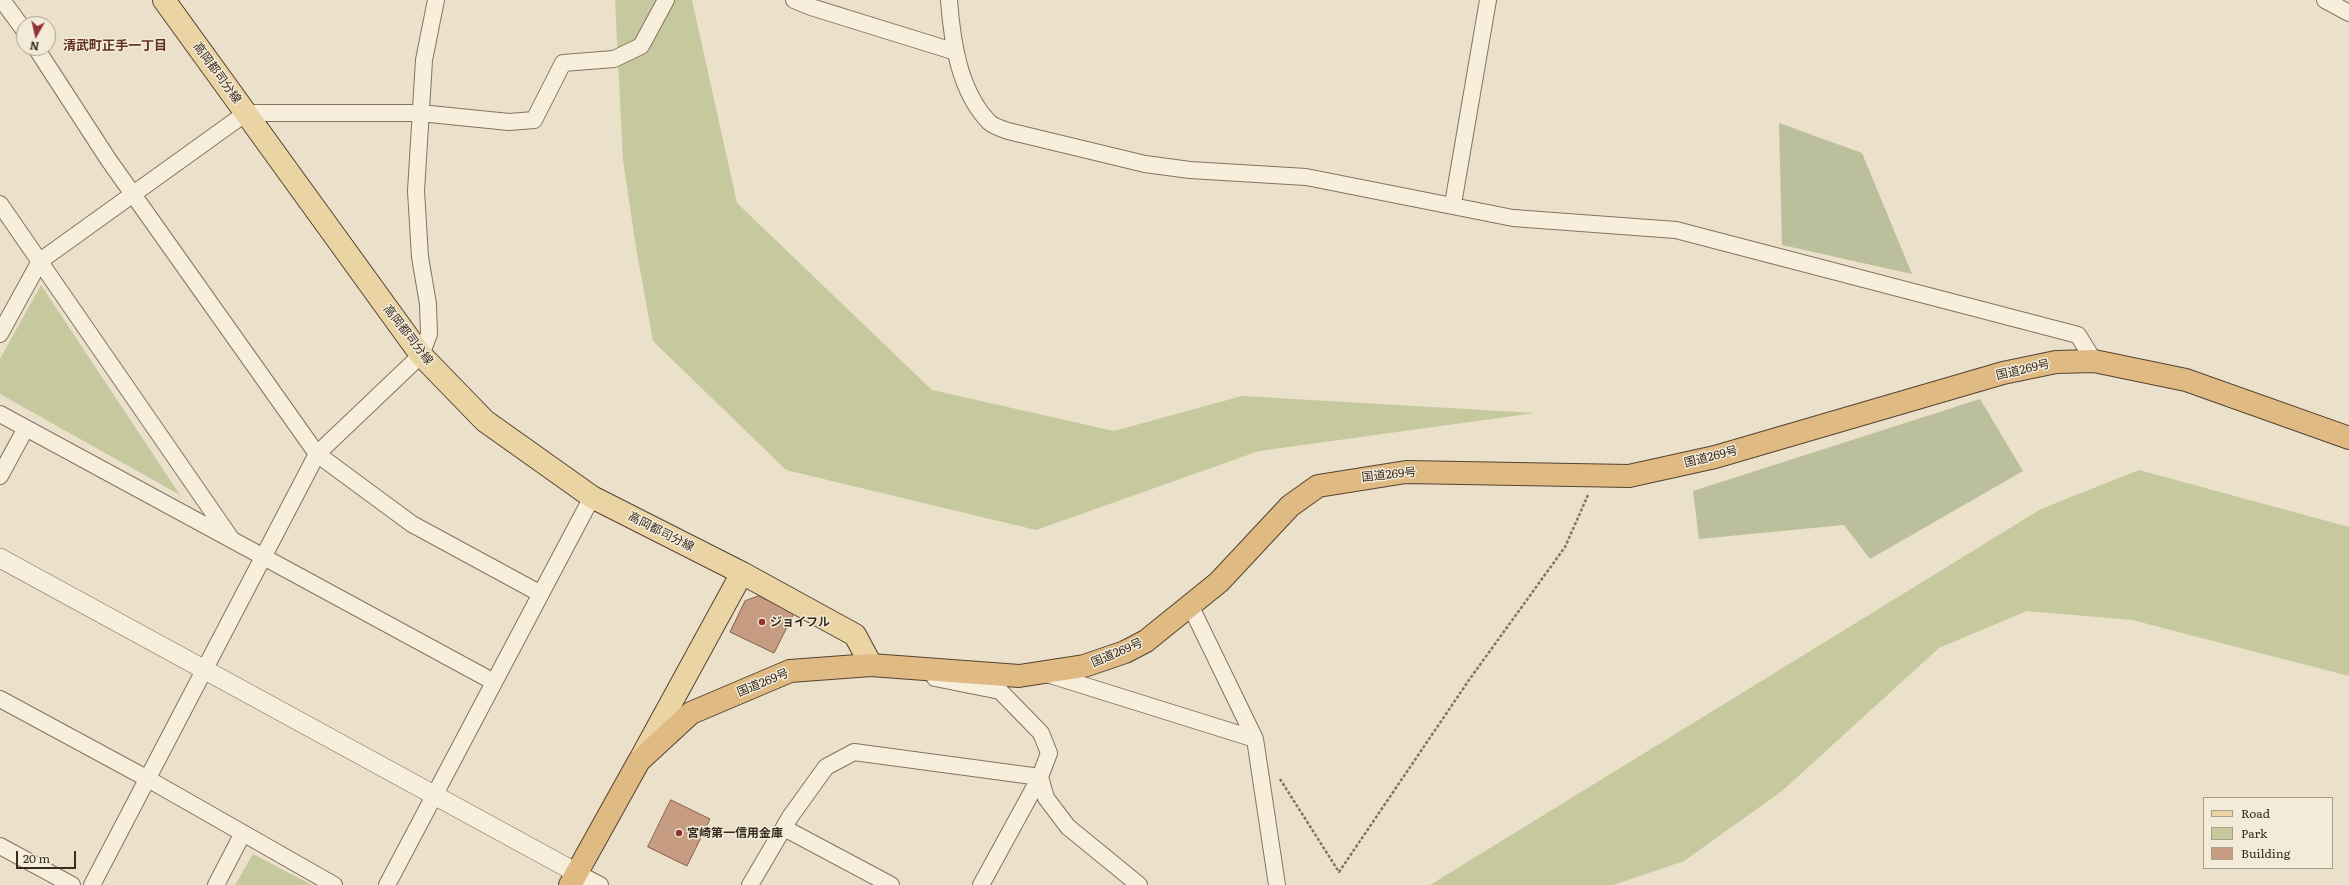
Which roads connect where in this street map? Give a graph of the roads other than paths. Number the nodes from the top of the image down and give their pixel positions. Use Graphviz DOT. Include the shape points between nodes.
graph roads {
  1 [pos="164,0"];
  2 [pos="436,0"];
  3 [pos="666,0"];
  4 [pos="794,0"];
  5 [pos="949,0"];
  6 [pos="1488,0"];
  7 [pos="2325,0"];
  8 [pos="3,8"];
  9 [pos="2349,13"];
  10 [pos="16,22"];
  11 [pos="956,52"];
  12 [pos="41,56"];
  13 [pos="246,113"];
  14 [pos="420,113"];
  15 [pos="134,194"];
  16 [pos="0,204"];
  17 [pos="1453,204"];
  18 [pos="40,261"];
  19 [pos="0,334"];
  20 [pos="421,355"];
  21 [pos="2094,361"];
  22 [pos="0,414"];
  23 [pos="26,428"];
  24 [pos="2349,438"];
  25 [pos="318,454"];
  26 [pos="0,476"];
  27 [pos="592,497"];
  28 [pos="233,540"];
  29 [pos="264,557"];
  30 [pos="0,558"];
  31 [pos="742,573"];
  32 [pos="540,594"];
  33 [pos="1190,606"];
  34 [pos="871,665"];
  35 [pos="205,670"];
  36 [pos="1041,672"];
  37 [pos="494,682"];
  38 [pos="0,699"];
  39 [pos="1255,739"];
  40 [pos="639,762"];
  41 [pos="1040,777"];
  42 [pos="148,779"];
  43 [pos="434,795"];
  44 [pos="784,828"];
  45 [pos="243,833"];
  46 [pos="0,846"];
  47 [pos="573,879"];
  48 [pos="72,885"];
  49 [pos="92,885"];
  50 [pos="216,885"];
  51 [pos="334,885"];
  52 [pos="387,885"];
  53 [pos="600,885"];
  54 [pos="750,885"];
  55 [pos="891,885"];
  56 [pos="981,885"];
  57 [pos="1139,885"];
  58 [pos="1277,885"];
  1 -- 13 [label="main road, 高岡都司分線"];
  2 -- 14 [label="street" via="424,60"];
  3 -- 14 [label="street" via="641,46 614,59 563,63 534,120 509,122"];
  4 -- 11 [label="street"];
  5 -- 11 [label="street"];
  6 -- 17 [label="street"];
  7 -- 9 [label="street"];
  8 -- 10 [label="street"];
  11 -- 17 [label="street" via="974,102 990,123 1008,131 1145,164 1197,171 1306,177"];
  12 -- 15 [label="street"];
  13 -- 14 [label="street"];
  13 -- 15 [label="street"];
  13 -- 20 [label="main road, 高岡都司分線"];
  14 -- 20 [label="street" via="416,191 429,334"];
  15 -- 18 [label="street"];
  15 -- 25 [label="street"];
  16 -- 18 [label="street"];
  17 -- 21 [label="street" via="1513,218 1676,230 2078,335"];
  18 -- 19 [label="street"];
  18 -- 28 [label="street"];
  20 -- 25 [label="street"];
  20 -- 27 [label="main road, 高岡都司分線" via="485,421"];
  21 -- 24 [label="highway, 国道269号" via="2186,380"];
  21 -- 33 [label="highway, 国道269号" via="2056,362 2003,373 1715,457 1629,476 1406,472 1318,486 1290,506 1224,577"];
  22 -- 23 [label="street"];
  23 -- 26 [label="street"];
  23 -- 28 [label="street"];
  25 -- 29 [label="street"];
  25 -- 32 [label="street" via="412,524"];
  27 -- 31 [label="main road, 高岡都司分線"];
  27 -- 32 [label="street"];
  28 -- 29 [label="street"];
  29 -- 35 [label="street"];
  29 -- 37 [label="street"];
  30 -- 35 [label="street"];
  31 -- 34 [label="main road, 高岡都司分線" via="855,635"];
  31 -- 40 [label="main road"];
  32 -- 37 [label="street"];
  33 -- 36 [label="highway, 国道269号" via="1146,641 1125,652 1084,666"];
  33 -- 39 [label="street"];
  34 -- 36 [label="highway, 国道269号" via="1019,676"];
  34 -- 40 [label="highway, 国道269号" via="790,672 691,713"];
  34 -- 41 [label="street" via="1000,691 1041,733 1049,753"];
  35 -- 42 [label="street"];
  35 -- 43 [label="street"];
  36 -- 39 [label="street"];
  37 -- 43 [label="street"];
  38 -- 42 [label="street"];
  39 -- 58 [label="street"];
  40 -- 47 [label="highway, 国道269号"];
  41 -- 44 [label="street" via="854,752 826,767"];
  41 -- 56 [label="street"];
  41 -- 57 [label="street" via="1046,798 1068,827"];
  42 -- 45 [label="street"];
  42 -- 49 [label="street"];
  43 -- 47 [label="street"];
  43 -- 52 [label="street"];
  44 -- 54 [label="street"];
  44 -- 55 [label="street"];
  45 -- 50 [label="street"];
  45 -- 51 [label="street"];
  46 -- 48 [label="street"];
  47 -- 53 [label="street"];
}
